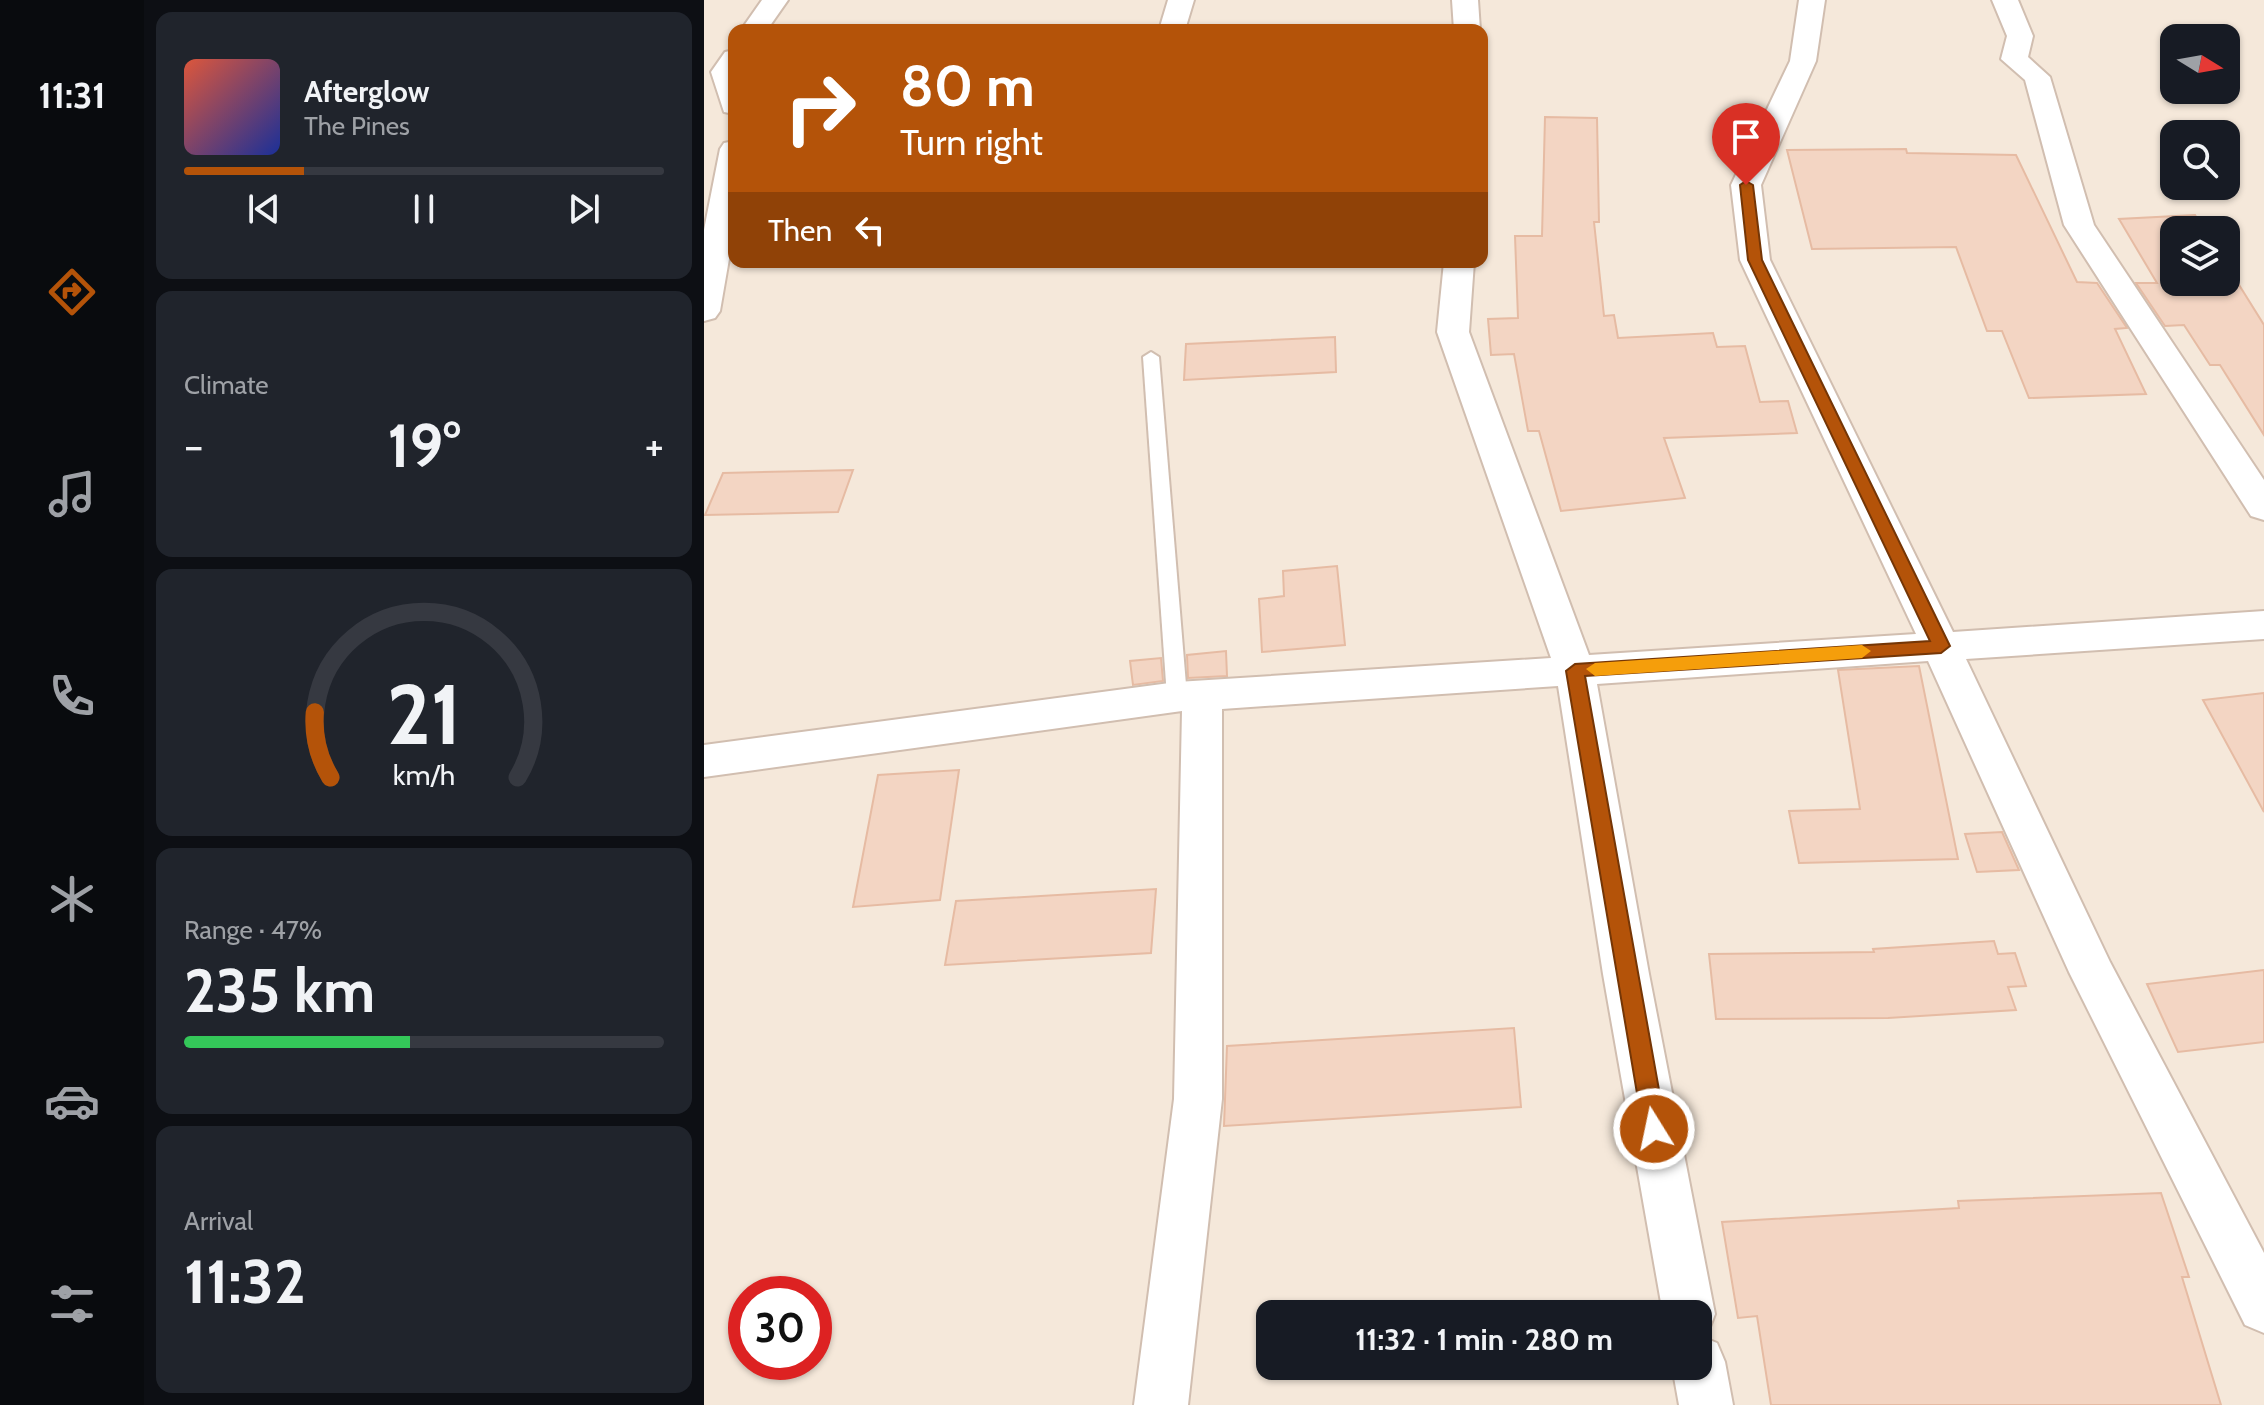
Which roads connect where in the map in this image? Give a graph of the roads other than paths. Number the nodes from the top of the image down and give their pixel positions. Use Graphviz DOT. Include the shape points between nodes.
graph roads {
  1 [pos="775,0"];
  2 [pos="1181,0"];
  3 [pos="1465,0"];
  4 [pos="1812,0"];
  5 [pos="2005,0"];
  6 [pos="758,24"];
  7 [pos="1174,24"];
  8 [pos="1467,24"];
  9 [pos="721,68"];
  10 [pos="728,88"];
  11 [pos="728,171"];
  12 [pos="710,238"];
  13 [pos="1458,268"];
  14 [pos="704,311"];
  15 [pos="1151,357"];
  16 [pos="2264,508"];
  17 [pos="2264,625"];
  18 [pos="1941,646"];
  19 [pos="1575,671"];
  20 [pos="1189,696"];
  21 [pos="704,761"];
  22 [pos="1686,1300"];
  23 [pos="2264,1307"];
  24 [pos="1701,1380"];
  25 [pos="1161,1405"];
  26 [pos="1706,1405"];
  1 -- 6 [label="street"];
  2 -- 7 [label="street"];
  3 -- 8 [label="street"];
  4 -- 18 [label="street" via="1803,61 1746,185 1755,260"];
  5 -- 16 [label="street" via="2020,36 2014,59 2037,77 2079,225"];
  9 -- 10 [label="street"];
  11 -- 12 [label="street"];
  12 -- 14 [label="street"];
  13 -- 19 [label="street" via="1453,332"];
  15 -- 20 [label="lane"];
  17 -- 18 [label="street"];
  18 -- 19 [label="street"];
  18 -- 23 [label="street" via="2092,972"];
  19 -- 20 [label="street"];
  19 -- 22 [label="street"];
  20 -- 21 [label="street"];
  20 -- 25 [label="street" via="1198,1099"];
  24 -- 26 [label="street"];
}
